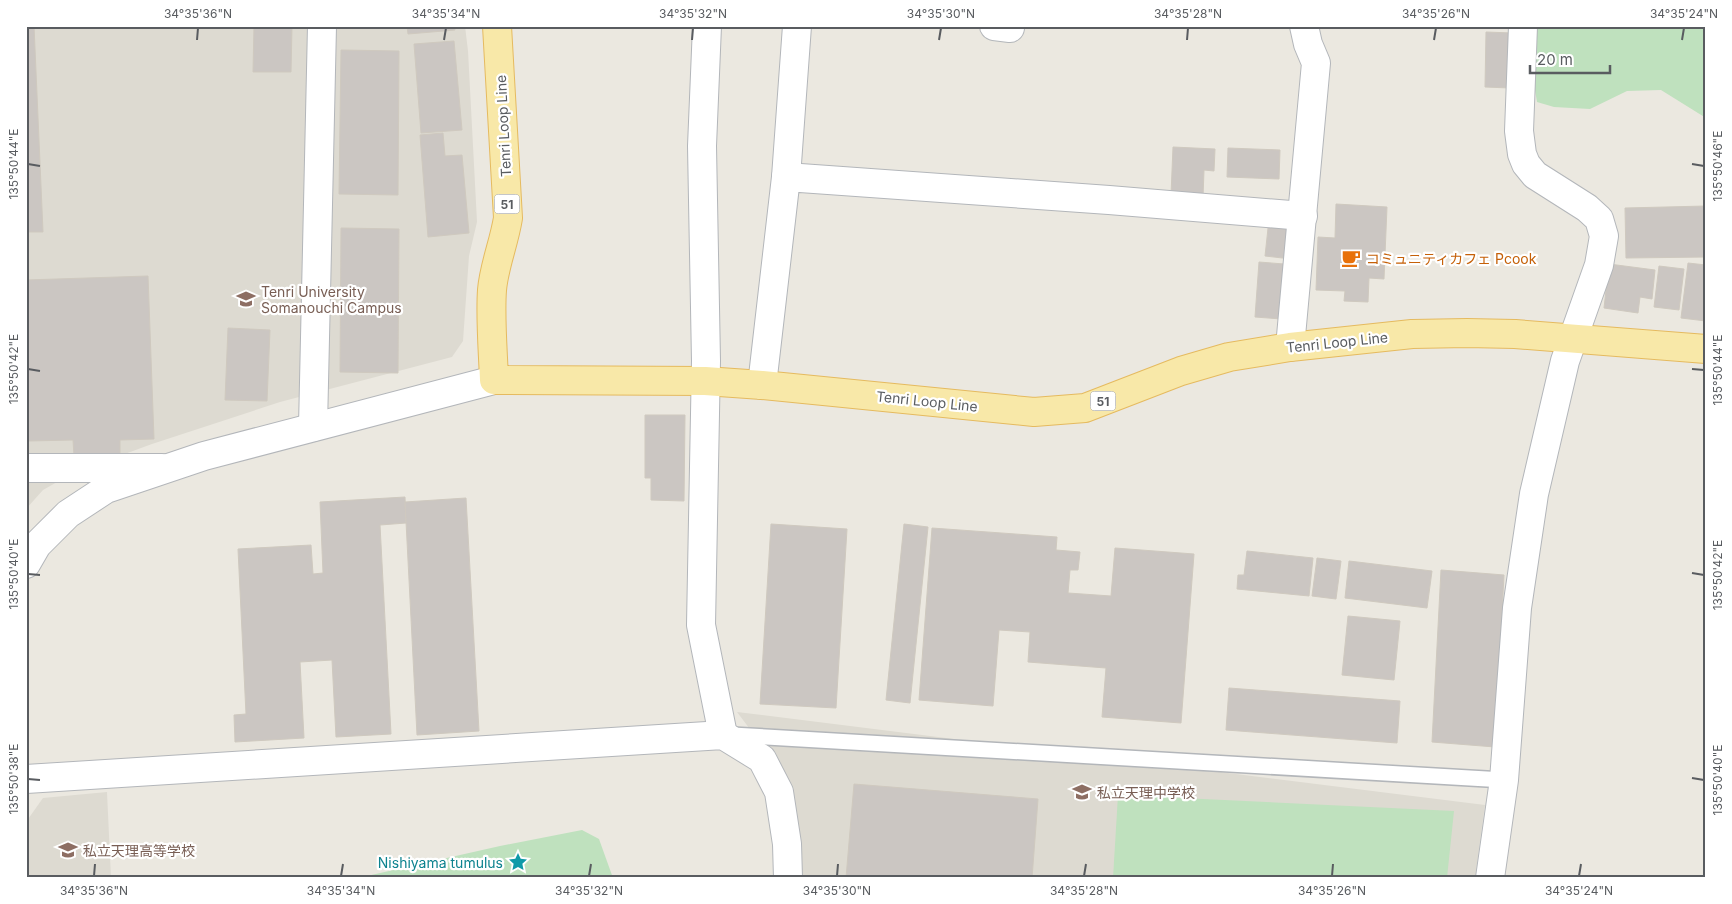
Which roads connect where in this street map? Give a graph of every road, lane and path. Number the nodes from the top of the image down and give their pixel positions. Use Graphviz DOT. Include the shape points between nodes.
graph roads {
  1 [pos="322,26"];
  2 [pos="497,26"];
  3 [pos="707,26"];
  4 [pos="797,26"];
  5 [pos="1304,26"];
  6 [pos="1523,26"];
  7 [pos="786,177"];
  8 [pos="1303,216"];
  9 [pos="1574,339"];
  10 [pos="1290,347"];
  11 [pos="1706,349"];
  12 [pos="494,380"];
  13 [pos="705,381"];
  14 [pos="762,385"];
  15 [pos="313,427"];
  16 [pos="26,468"];
  17 [pos="170,468"];
  18 [pos="26,564"];
  19 [pos="723,735"];
  20 [pos="26,779"];
  21 [pos="1504,780"];
  22 [pos="788,878"];
  23 [pos="1490,878"];
  1 -- 15 [label="street"];
  2 -- 12 [label="main road, Tenri Loop Line / 51" via="508,218 492,290"];
  3 -- 13 [label="street" via="702,146"];
  4 -- 7 [label="street"];
  5 -- 8 [label="street" via="1316,63"];
  6 -- 9 [label="street" via="1519,131 1522,154 1535,175 1588,208 1599,219 1604,236 1599,265"];
  7 -- 8 [label="street"];
  7 -- 14 [label="street"];
  8 -- 10 [label="street"];
  9 -- 10 [label="main road, Tenri Loop Line / 51" via="1515,334 1412,334"];
  9 -- 11 [label="main road, Tenri Loop Line / 51"];
  9 -- 21 [label="street" via="1565,361 1534,494 1517,608"];
  10 -- 14 [label="main road, Tenri Loop Line / 51" via="1202,364 1085,408 1062,410 1034,412"];
  12 -- 13 [label="main road, Tenri Loop Line / 51"];
  12 -- 15 [label="street"];
  13 -- 14 [label="main road, Tenri Loop Line / 51"];
  13 -- 19 [label="street" via="701,625"];
  15 -- 17 [label="street"];
  16 -- 17 [label="street"];
  17 -- 18 [label="street" via="106,489 68,514 37,545"];
  19 -- 20 [label="street"];
  19 -- 21 [label="lane"];
  19 -- 22 [label="street" via="762,759 780,792"];
  21 -- 23 [label="street"];
}
